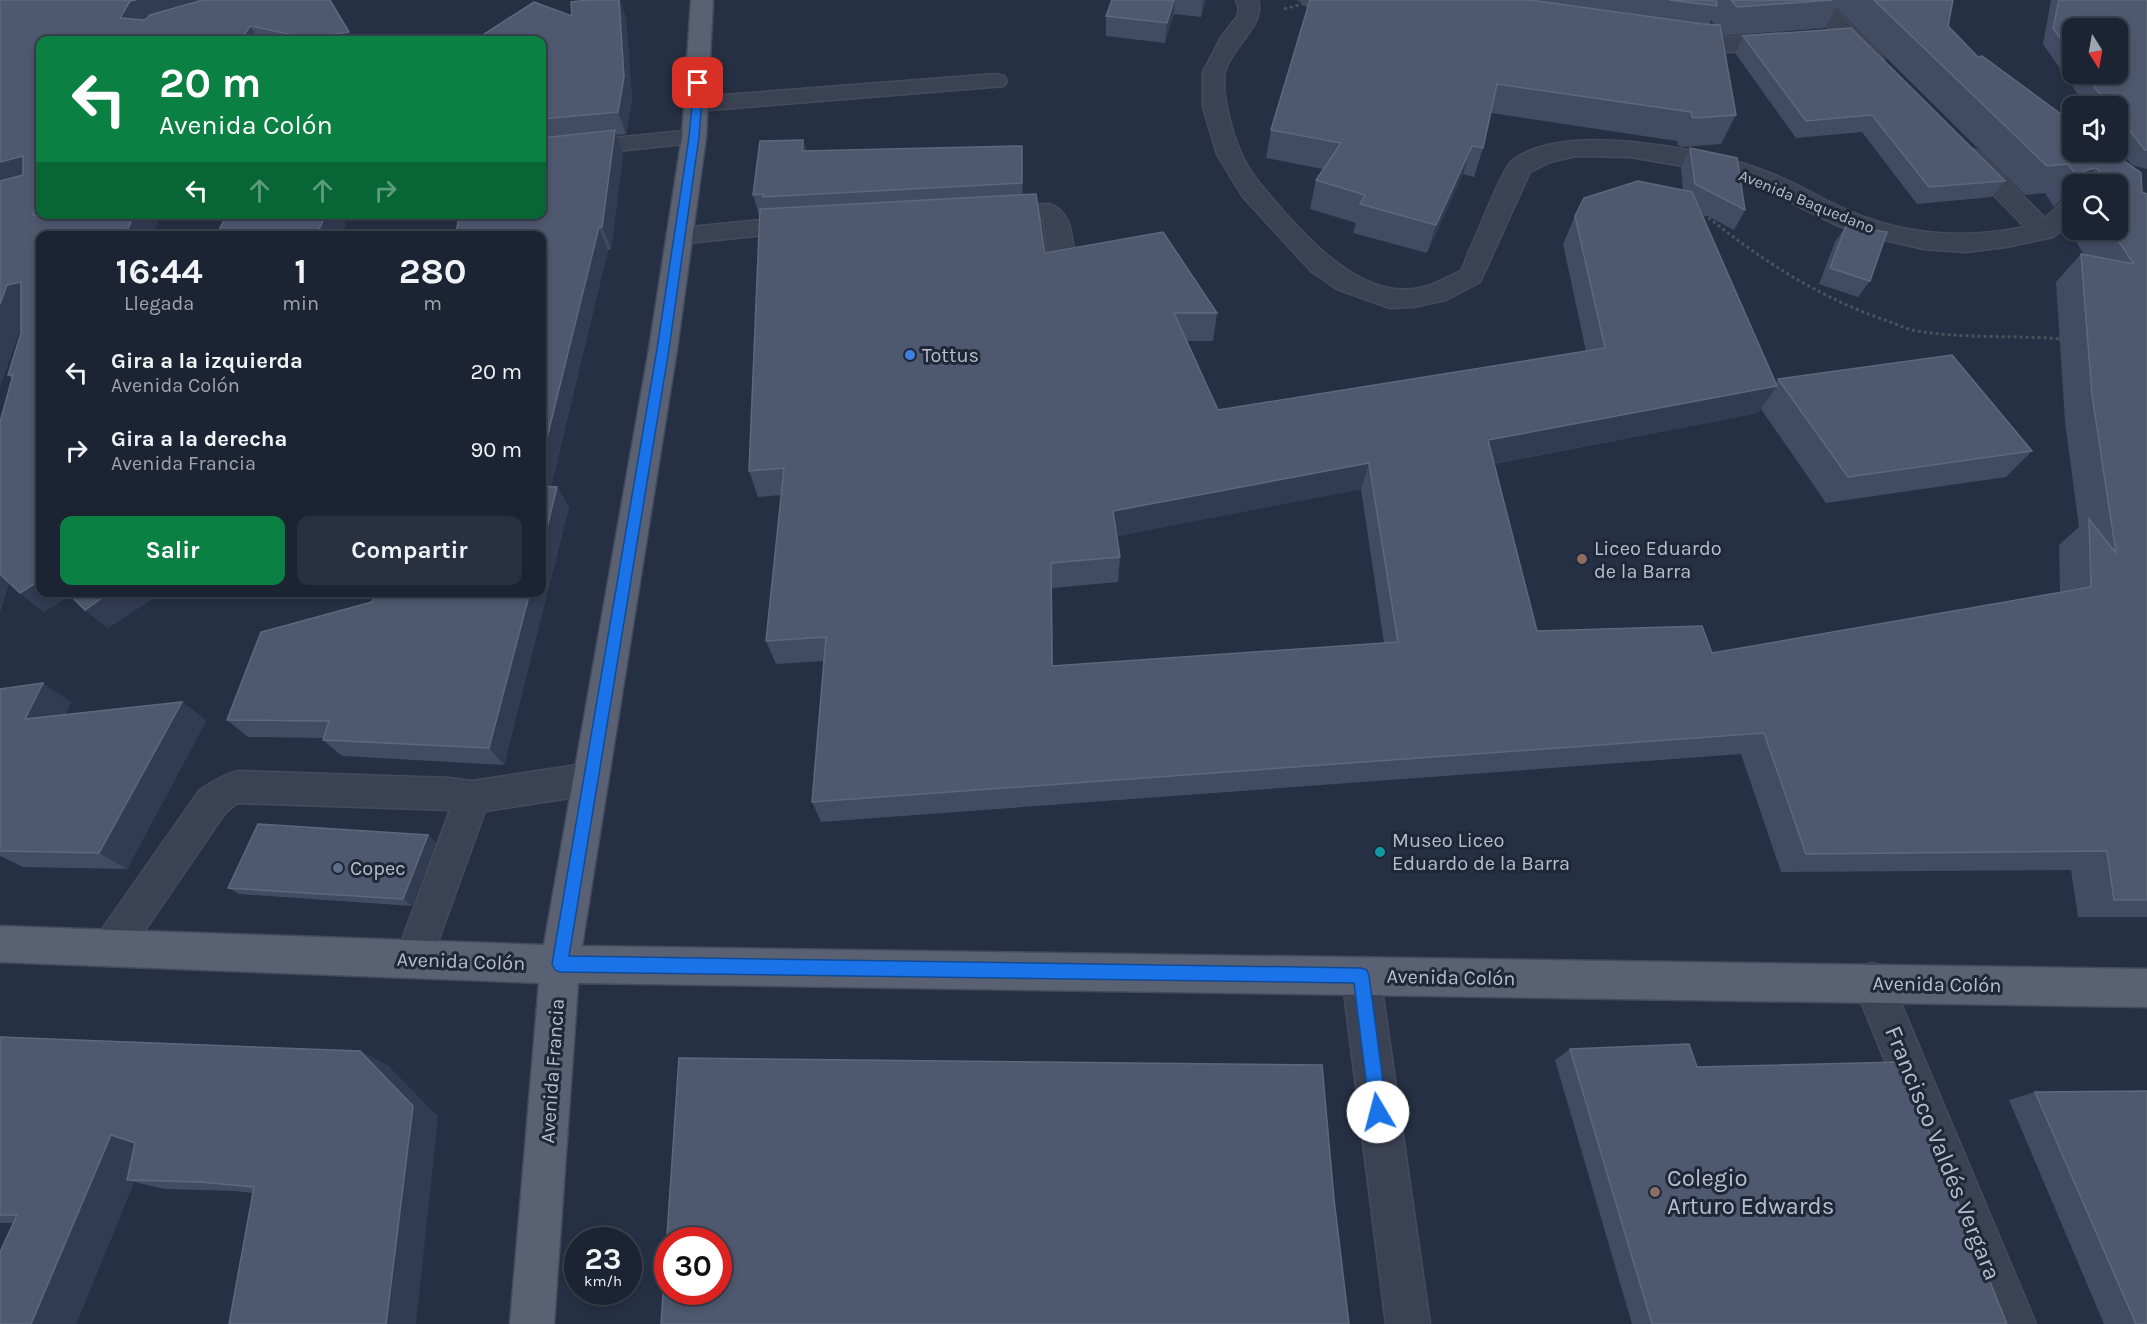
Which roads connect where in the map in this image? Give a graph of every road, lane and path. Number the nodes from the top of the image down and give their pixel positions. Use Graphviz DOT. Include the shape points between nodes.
graph roads {
  1 [pos="702,0"];
  2 [pos="1813,0"];
  3 [pos="1312,2"];
  4 [pos="1248,9"];
  5 [pos="1803,38"];
  6 [pos="1655,39"];
  7 [pos="1889,76"];
  8 [pos="996,81"];
  9 [pos="698,104"];
  10 [pos="694,137"];
  11 [pos="1954,141"];
  12 [pos="546,152"];
  13 [pos="1698,209"];
  14 [pos="966,215"];
  15 [pos="2062,219"];
  16 [pos="823,223"];
  17 [pos="2044,231"];
  18 [pos="679,236"];
  19 [pos="1063,266"];
  20 [pos="2067,340"];
  21 [pos="590,779"];
  22 [pos="472,798"];
  23 [pos="0,944"];
  24 [pos="111,948"];
  25 [pos="414,959"];
  26 [pos="560,964"];
  27 [pos="1361,976"];
  28 [pos="1872,982"];
  29 [pos="2147,988"];
  30 [pos="532,1324"];
  31 [pos="1408,1324"];
  32 [pos="2014,1324"];
  1 -- 9 [label="main road, Avenida Francia"];
  2 -- 7 [label="street" via="1837,36"];
  3 -- 4 [label="path"];
  4 -- 17 [label="street, Avenida Baquedano" via="1214,72 1215,107 1230,154 1252,191 1320,265 1346,283 1390,299 1437,294 1471,276 1520,167 1536,157 1566,149 1673,154 1756,177 1845,219 1921,241 1976,243"];
  5 -- 6 [label="street" via="1723,45"];
  8 -- 9 [label="street"];
  9 -- 10 [label="main road, Avenida Francia"];
  10 -- 12 [label="street"];
  10 -- 18 [label="main road, Avenida Francia"];
  11 -- 17 [label="street"];
  13 -- 20 [label="path" via="1788,277 1849,308 1914,330"];
  14 -- 19 [label="street" via="1049,212 1055,218"];
  15 -- 17 [label="street, Avenida Baquedano"];
  16 -- 18 [label="street"];
  18 -- 21 [label="main road, Avenida Francia"];
  21 -- 22 [label="street"];
  21 -- 26 [label="main road, Avenida Francia"];
  22 -- 24 [label="street" via="249,787 226,791 212,802"];
  22 -- 25 [label="street"];
  23 -- 24 [label="main road, Avenida Colón"];
  24 -- 25 [label="main road, Avenida Colón"];
  25 -- 26 [label="main road, Avenida Colón"];
  26 -- 27 [label="main road, Avenida Colón"];
  26 -- 30 [label="main road, Avenida Francia"];
  27 -- 28 [label="main road, Avenida Colón"];
  27 -- 31 [label="street"];
  28 -- 29 [label="main road, Avenida Colón"];
  28 -- 32 [label="street, Francisco Valdés Vergara"];
}
